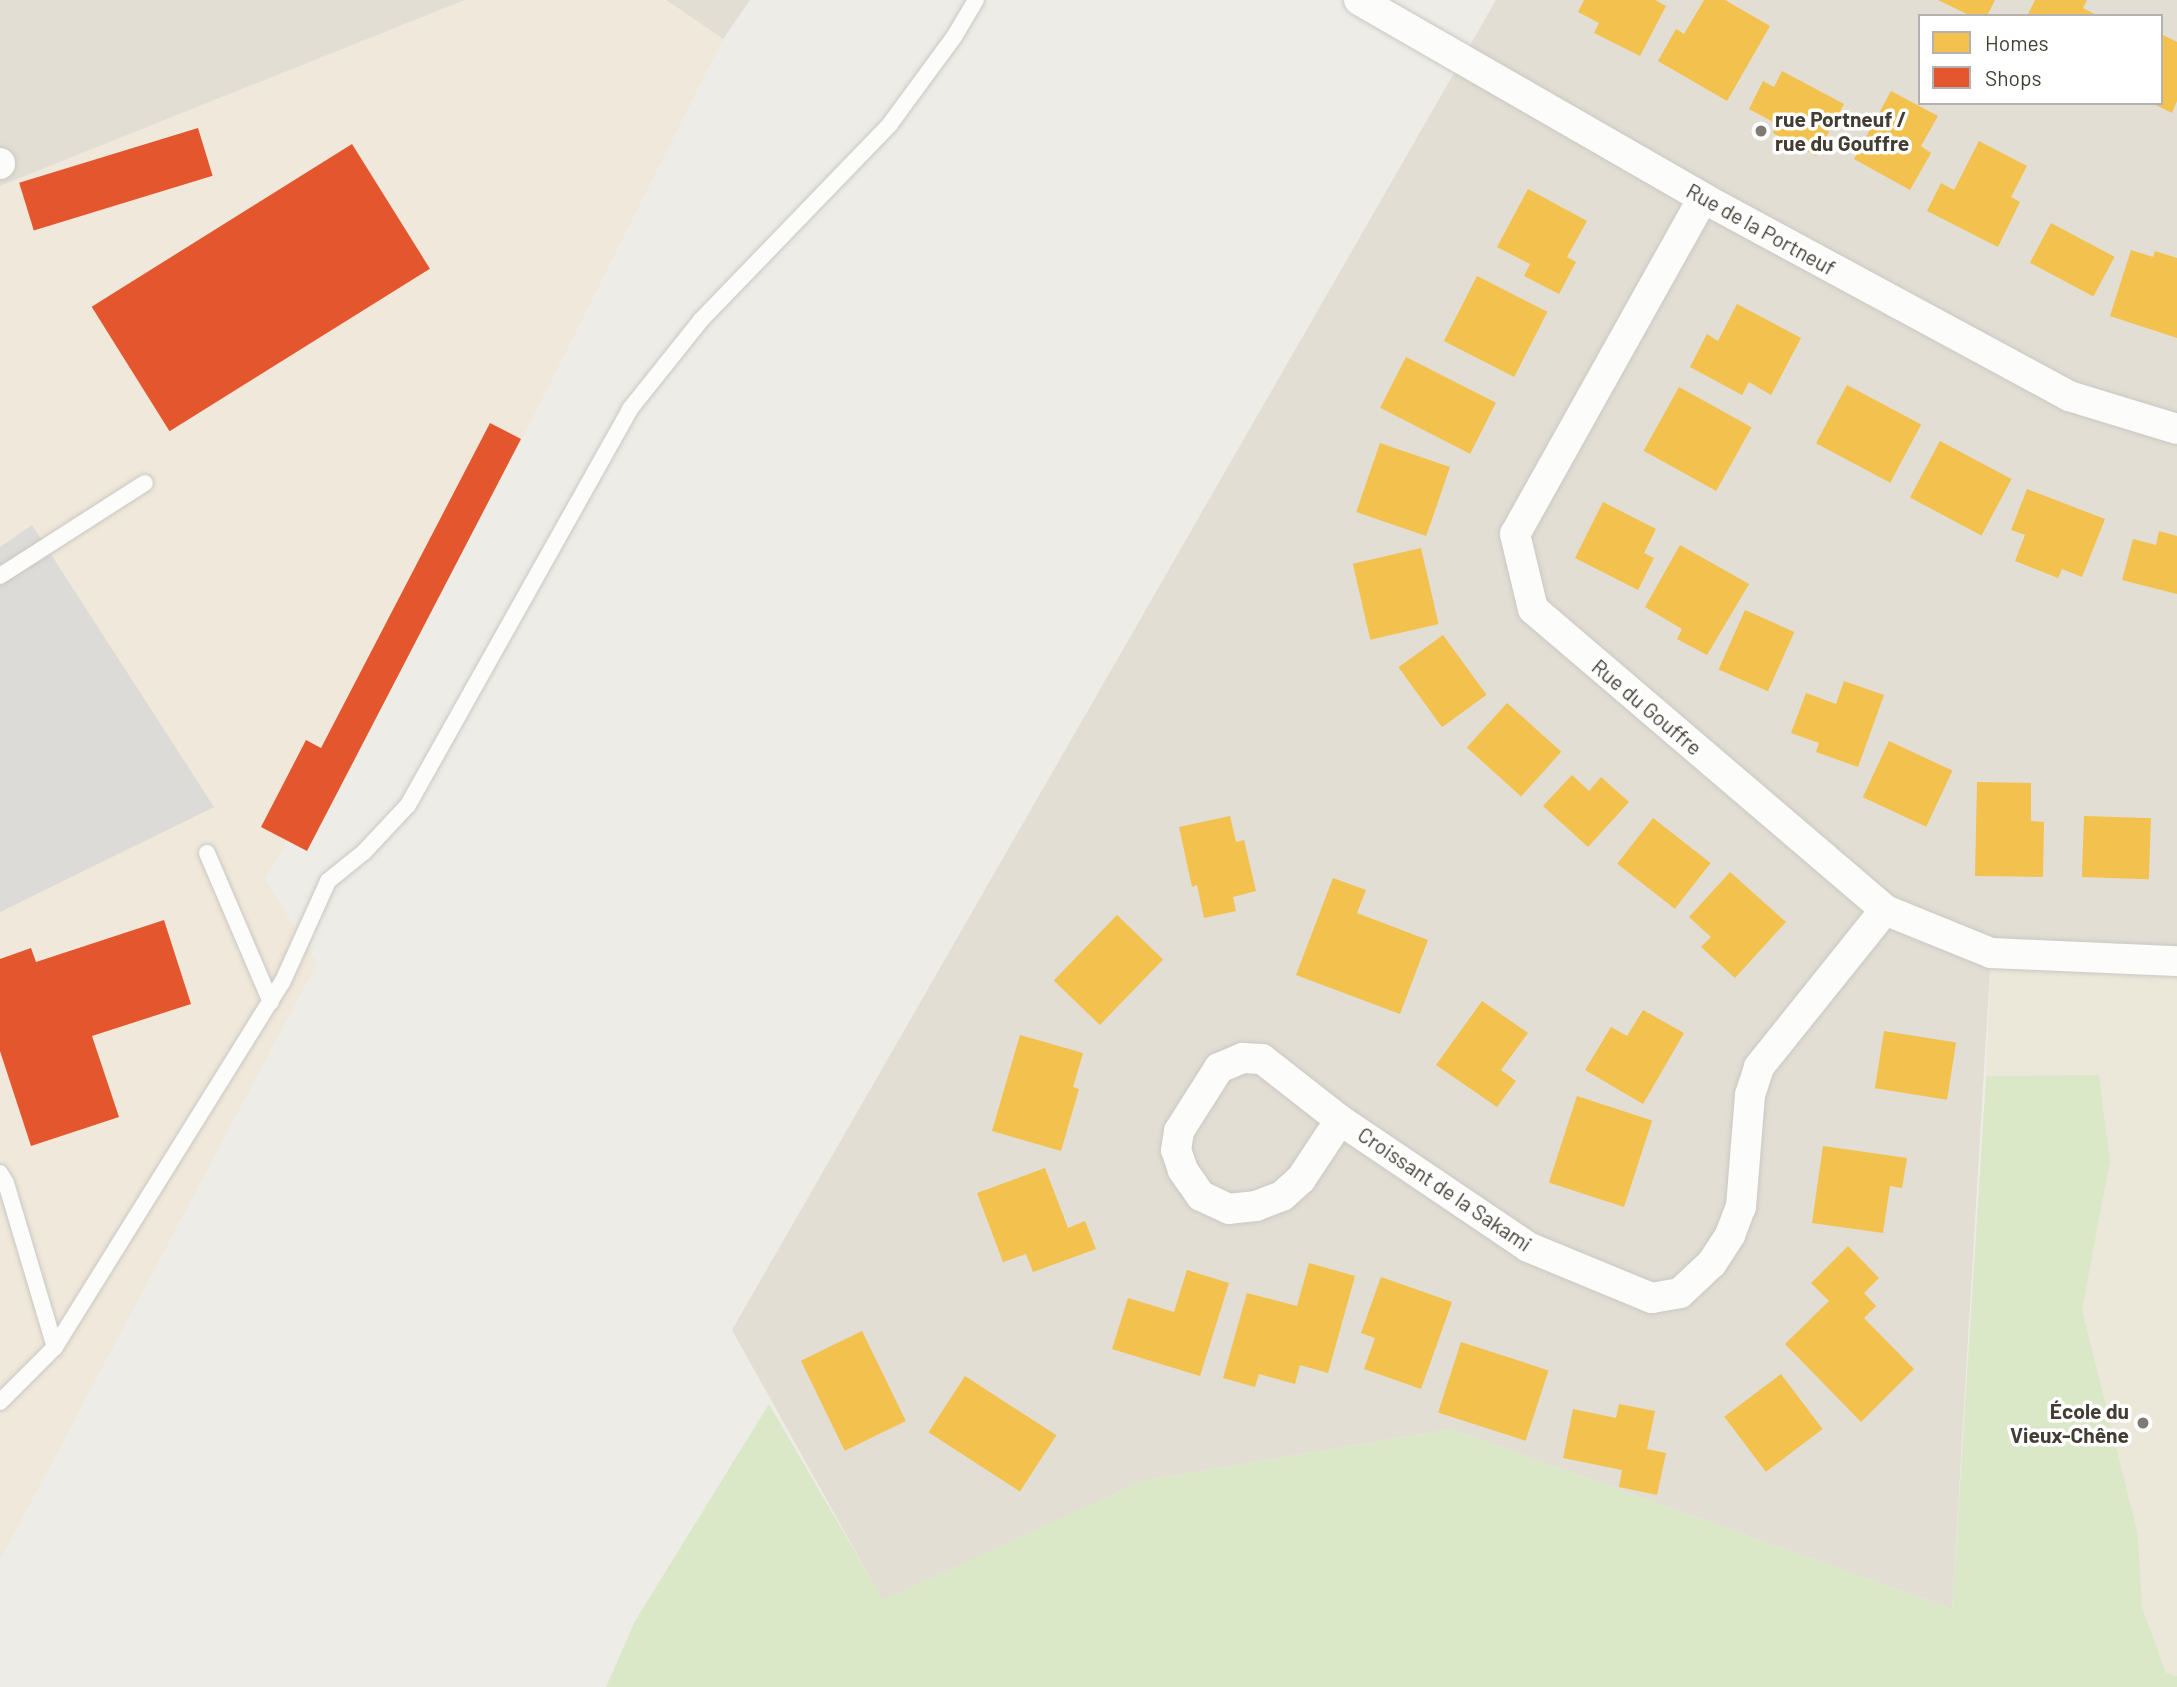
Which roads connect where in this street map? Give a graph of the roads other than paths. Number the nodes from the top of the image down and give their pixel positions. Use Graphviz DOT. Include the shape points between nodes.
graph roads {
  1 [pos="976,0"];
  2 [pos="1359,0"];
  3 [pos="1703,198"];
  4 [pos="2177,429"];
  5 [pos="145,483"];
  6 [pos="0,576"];
  7 [pos="207,853"];
  8 [pos="1885,910"];
  9 [pos="2177,961"];
  10 [pos="271,1002"];
  11 [pos="1340,1120"];
  12 [pos="0,1173"];
  13 [pos="55,1347"];
  14 [pos="0,1402"];
  1 -- 10 [label="lane" via="890,124 701,320 630,409 408,805 364,852 328,881"];
  2 -- 3 [label="street, Rue de la Portneuf"];
  3 -- 4 [label="street, Rue de la Portneuf" via="2069,396"];
  3 -- 8 [label="street, Rue du Gouffre" via="1515,534 1533,609"];
  5 -- 6 [label="lane"];
  7 -- 10 [label="lane"];
  8 -- 9 [label="street, Rue du Gouffre" via="1992,953"];
  8 -- 11 [label="street, Croissant de la Sakami" via="1759,1067 1750,1095 1741,1207 1712,1263 1680,1293 1652,1298 1528,1247"];
  10 -- 13 [label="lane"];
  11 -- 11 [label="street, Croissant de la Sakami" via="1262,1059 1244,1058 1219,1068 1179,1131 1176,1150 1201,1196 1229,1209 1256,1206 1282,1196 1301,1179"];
  12 -- 13 [label="lane"];
  13 -- 14 [label="lane"];
}
